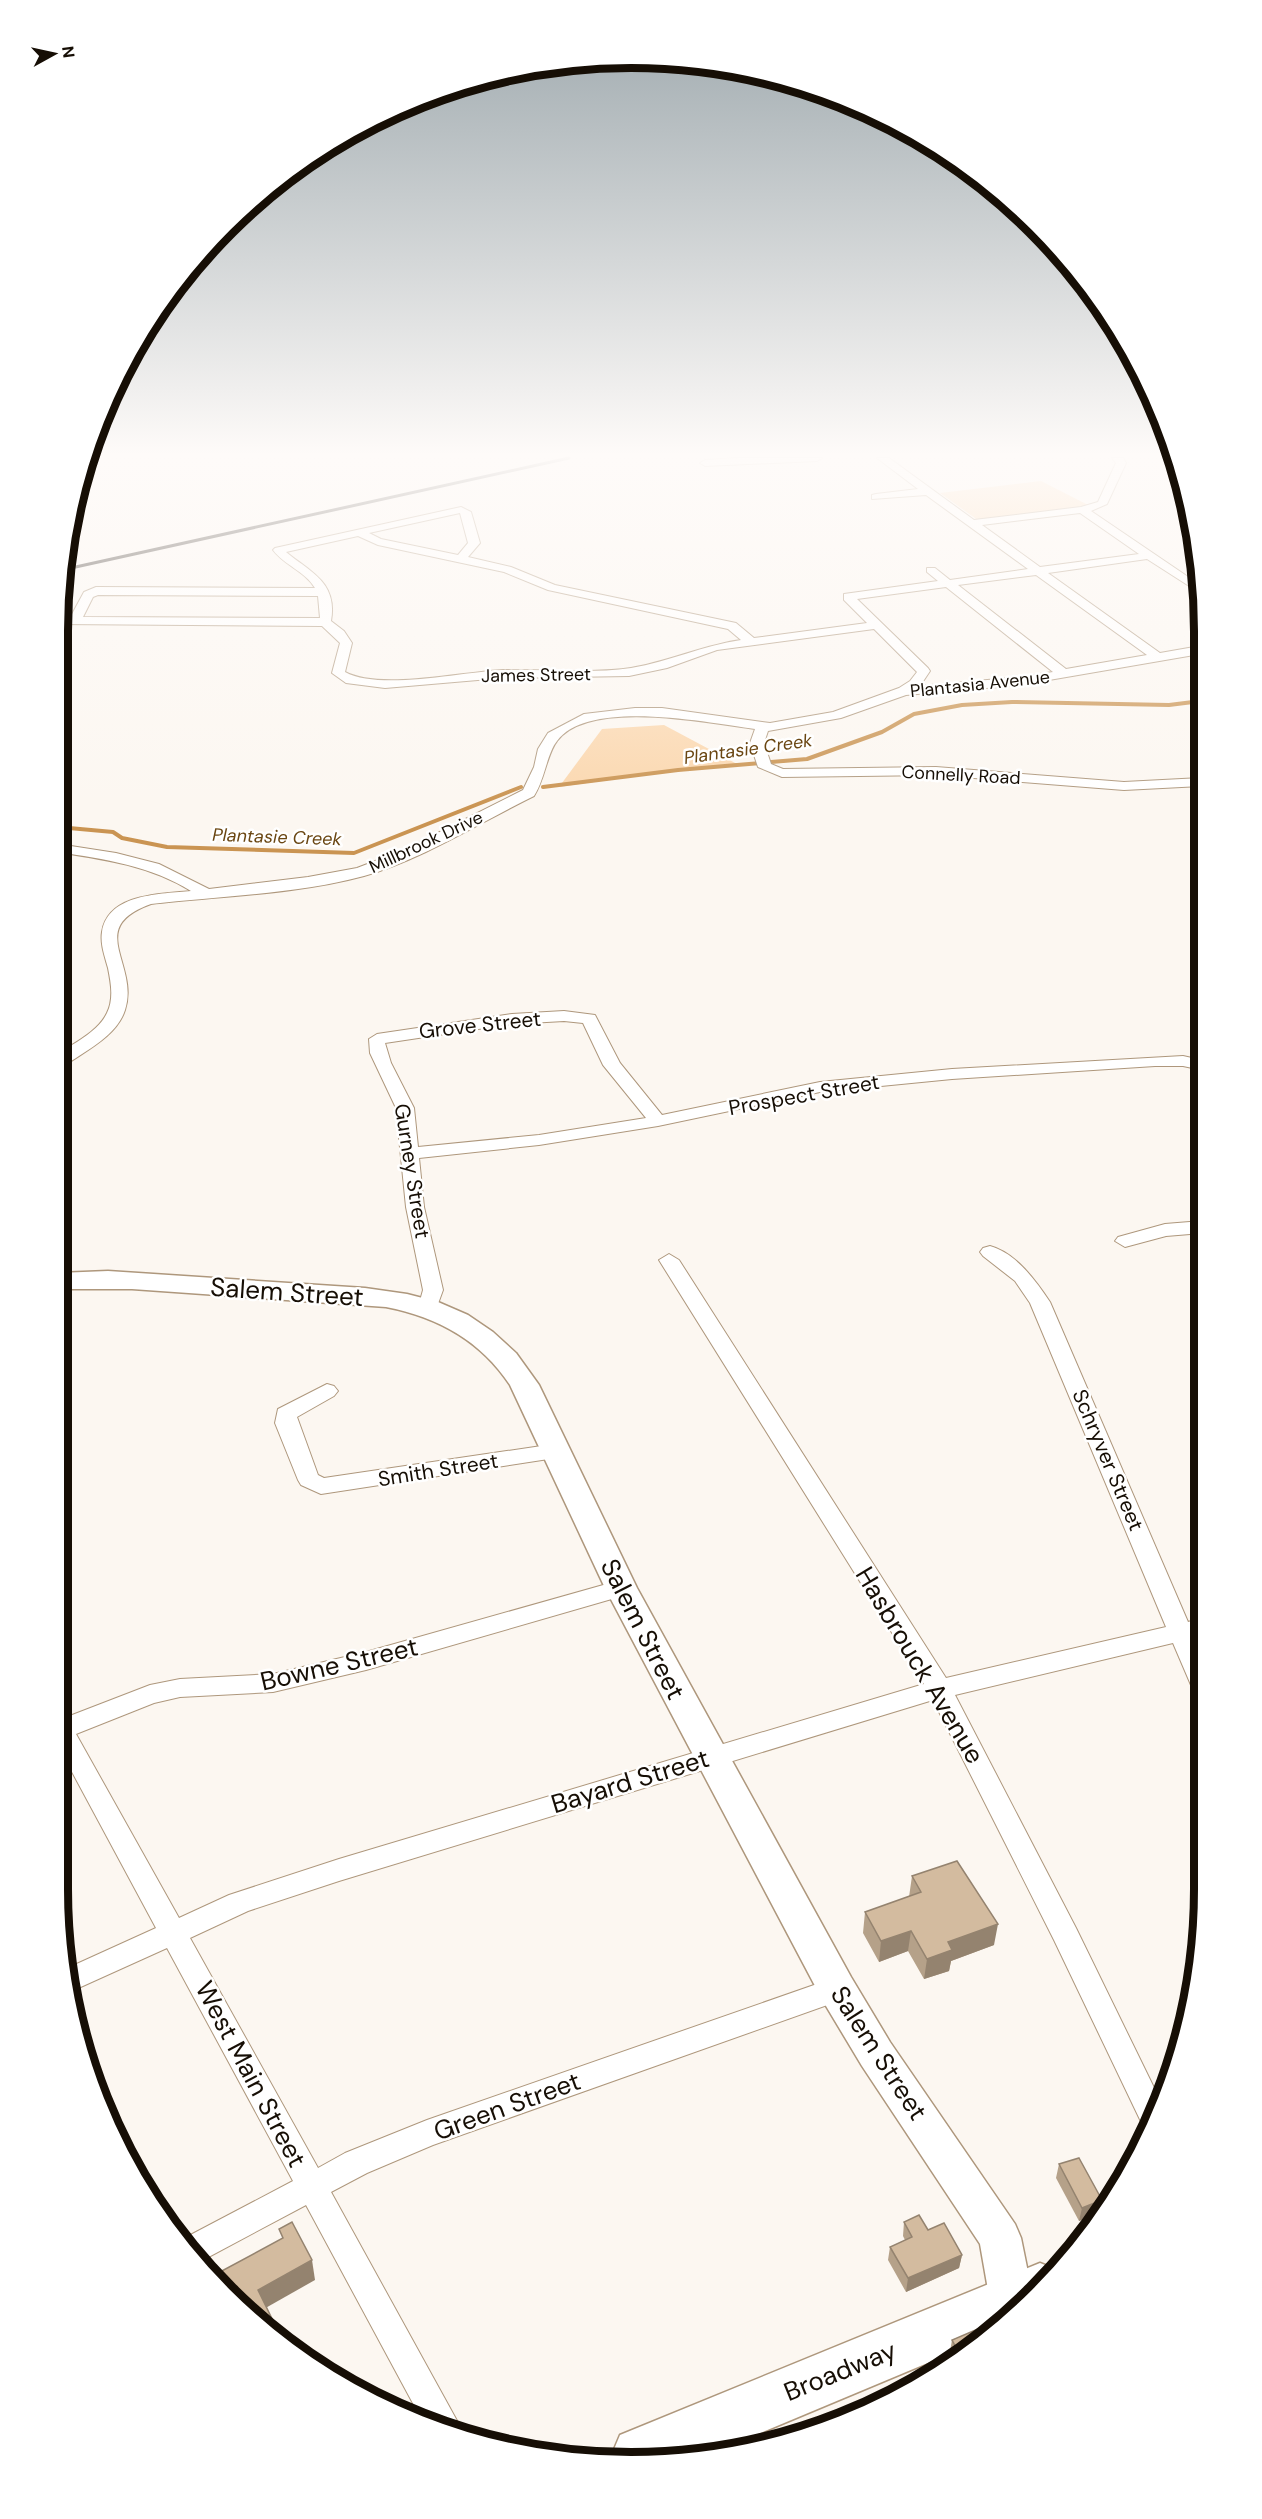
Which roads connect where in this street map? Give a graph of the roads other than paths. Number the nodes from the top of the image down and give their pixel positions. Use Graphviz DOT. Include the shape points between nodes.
graph roads {
  1 [pos="311,576"];
  2 [pos="523,576"];
  3 [pos="938,576"];
  4 [pos="1007,576"];
  5 [pos="1045,576"];
  6 [pos="1178,576"];
  7 [pos="949,584"];
  8 [pos="1192,585"];
  9 [pos="323,592"];
  10 [pos="68,620"];
  11 [pos="75,620"];
  12 [pos="325,622"];
  13 [pos="876,625"];
  14 [pos="750,641"];
  15 [pos="1194,651"];
  16 [pos="1157,657"];
  17 [pos="1064,674"];
  18 [pos="904,691"];
  19 [pos="762,727"];
  20 [pos="1194,782"];
  21 [pos="68,850"];
  22 [pos="206,893"];
  23 [pos="377,1039"];
  24 [pos="68,1054"];
  25 [pos="1194,1063"];
  26 [pos="658,1122"];
  27 [pos="408,1154"];
  28 [pos="1194,1228"];
  29 [pos="1125,1241"];
  30 [pos="990,1252"];
  31 [pos="669,1260"];
  32 [pos="68,1281"];
  33 [pos="428,1308"];
  34 [pos="327,1391"];
  35 [pos="555,1451"];
  36 [pos="621,1588"];
  37 [pos="1192,1630"];
  38 [pos="940,1689"];
  39 [pos="68,1724"];
  40 [pos="68,1743"];
  41 [pos="709,1756"];
  42 [pos="174,1933"];
  43 [pos="75,1978"];
  44 [pos="837,1989"];
  45 [pos="1149,2109"];
  46 [pos="311,2185"];
  47 [pos="197,2247"];
  48 [pos="1020,2295"];
  49 [pos="1010,2305"];
  50 [pos="438,2418"];
  51 [pos="650,2451"];
  1 -- 9 [label="street"];
  2 -- 14 [label="street" via="552,588 732,626"];
  3 -- 7 [label="street"];
  4 -- 7 [label="street"];
  5 -- 16 [label="street"];
  6 -- 8 [label="street"];
  7 -- 13 [label="street" via="848,597"];
  7 -- 17 [label="street"];
  9 -- 11 [label="street" via="96,591 88,595"];
  9 -- 12 [label="street"];
  10 -- 11 [label="street"];
  11 -- 12 [label="street"];
  12 -- 14 [label="street, James Street" via="346,643 338,673 351,680 385,684 501,674 640,671 695,652"];
  13 -- 14 [label="street, James Street"];
  13 -- 18 [label="street" via="924,671"];
  15 -- 16 [label="street, Plantasia Avenue"];
  16 -- 17 [label="street, Plantasia Avenue"];
  17 -- 18 [label="street, Plantasia Avenue"];
  18 -- 19 [label="street, Plantasia Avenue" via="836,715"];
  19 -- 20 [label="street, Connelly Road" via="757,743 765,767 782,773 936,771 1124,786"];
  19 -- 22 [label="street, Millbrook Drive" via="662,712 589,717 553,736 529,793 409,854 361,872"];
  21 -- 22 [label="street" via="131,860 168,871"];
  22 -- 24 [label="street, Millbrook Drive" via="137,903 115,919 108,946 121,986 118,1009 106,1025"];
  23 -- 26 [label="street, Grove Street" via="512,1019 583,1017 592,1021 612,1065"];
  23 -- 27 [label="street, Gurney Street" via="377,1051 405,1108"];
  25 -- 26 [label="street, Prospect Street" via="1155,1061 868,1081 796,1092"];
  26 -- 27 [label="street, Prospect Street"];
  27 -- 33 [label="street, Gurney Street" via="433,1290"];
  28 -- 29 [label="street" via="1166,1230"];
  30 -- 37 [label="street, Schryver Street" via="1022,1277 1040,1302"];
  31 -- 38 [label="street, Hasbrouck Avenue"];
  32 -- 33 [label="street, Salem Street" via="136,1278 387,1299"];
  33 -- 35 [label="street, Salem Street" via="468,1326 504,1355 524,1386"];
  34 -- 35 [label="street, Smith Street" via="286,1414 309,1480 321,1486"];
  35 -- 36 [label="street, Salem Street"];
  36 -- 39 [label="street, Bowne Street" via="366,1661 273,1683 180,1688 150,1694"];
  36 -- 41 [label="street, Salem Street"];
  37 -- 38 [label="street, Bayard Street"];
  38 -- 41 [label="street, Bayard Street"];
  38 -- 45 [label="street, Hasbrouck Avenue"];
  40 -- 42 [label="street, West Main Street"];
  41 -- 42 [label="street, Bayard Street" via="339,1870 238,1904"];
  41 -- 44 [label="street, Salem Street"];
  42 -- 43 [label="street, Bayard Street"];
  42 -- 46 [label="street, West Main Street"];
  44 -- 46 [label="street, Green Street" via="427,2134"];
  44 -- 48 [label="street, Salem Street" via="1000,2238"];
  46 -- 47 [label="street, Green Street"];
  46 -- 50 [label="street, West Main Street"];
  49 -- 51 [label="highway, Broadway"];
}
